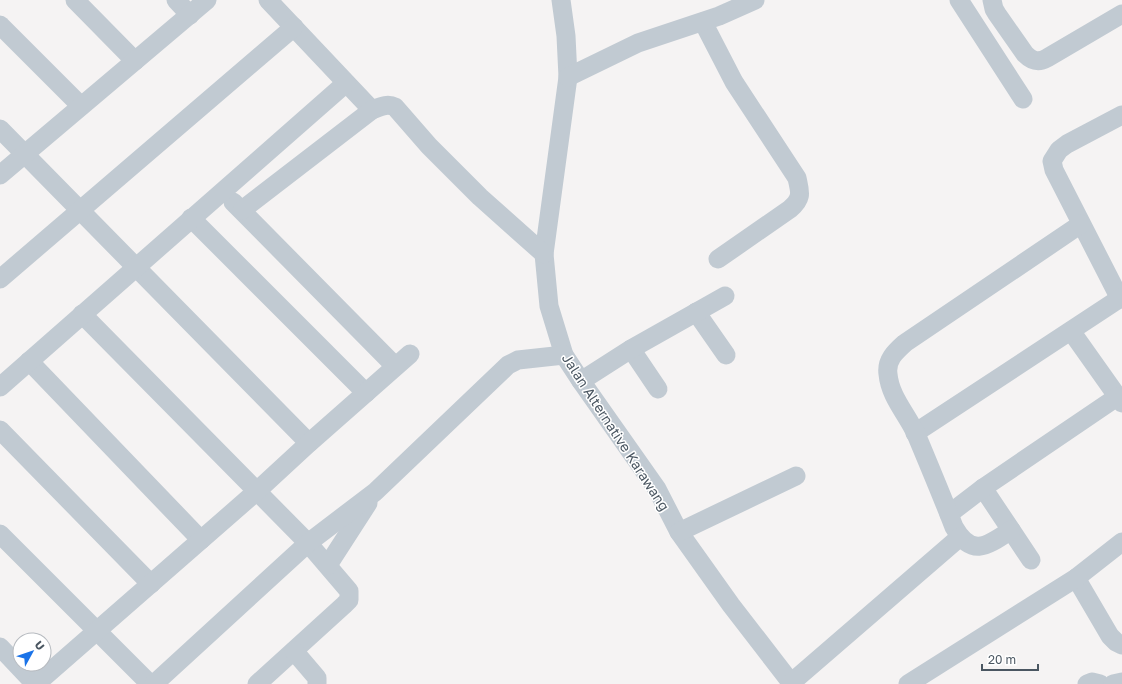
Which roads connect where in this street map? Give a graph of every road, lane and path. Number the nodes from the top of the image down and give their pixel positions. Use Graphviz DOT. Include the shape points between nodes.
graph roads {
  1 [pos="75,0"];
  2 [pos="176,0"];
  3 [pos="207,0"];
  4 [pos="268,0"];
  5 [pos="561,0"];
  6 [pos="755,0"];
  7 [pos="959,0"];
  8 [pos="992,0"];
  9 [pos="1122,14"];
  10 [pos="190,15"];
  11 [pos="703,22"];
  12 [pos="0,25"];
  13 [pos="294,28"];
  14 [pos="135,61"];
  15 [pos="568,77"];
  16 [pos="346,83"];
  17 [pos="1023,99"];
  18 [pos="81,106"];
  19 [pos="372,110"];
  20 [pos="1120,122"];
  21 [pos="0,129"];
  22 [pos="25,154"];
  23 [pos="0,175"];
  24 [pos="223,191"];
  25 [pos="80,210"];
  26 [pos="242,210"];
  27 [pos="191,218"];
  28 [pos="1081,224"];
  29 [pos="544,254"];
  30 [pos="718,259"];
  31 [pos="136,267"];
  32 [pos="0,279"];
  33 [pos="724,296"];
  34 [pos="1121,298"];
  35 [pos="696,312"];
  36 [pos="82,314"];
  37 [pos="1072,331"];
  38 [pos="631,349"];
  39 [pos="410,354"];
  40 [pos="564,355"];
  41 [pos="726,355"];
  42 [pos="29,361"];
  43 [pos="395,366"];
  44 [pos="581,381"];
  45 [pos="0,386"];
  46 [pos="658,389"];
  47 [pos="366,393"];
  48 [pos="1119,400"];
  49 [pos="0,430"];
  50 [pos="915,432"];
  51 [pos="309,443"];
  52 [pos="796,476"];
  53 [pos="983,488"];
  54 [pos="257,491"];
  55 [pos="375,492"];
  56 [pos="949,514"];
  57 [pos="1011,530"];
  58 [pos="679,532"];
  59 [pos="0,534"];
  60 [pos="960,537"];
  61 [pos="201,540"];
  62 [pos="1122,542"];
  63 [pos="308,543"];
  64 [pos="1031,560"];
  65 [pos="328,566"];
  66 [pos="1076,578"];
  67 [pos="151,584"];
  68 [pos="98,631"];
  69 [pos="1122,645"];
  70 [pos="0,647"];
  71 [pos="294,651"];
  72 [pos="1122,682"];
  73 [pos="792,683"];
  74 [pos="36,684"];
  75 [pos="150,684"];
  76 [pos="154,684"];
  77 [pos="256,684"];
  78 [pos="317,684"];
  79 [pos="908,684"];
  80 [pos="1113,684"];
  1 -- 14 [label="street"];
  2 -- 10 [label="street"];
  3 -- 10 [label="street"];
  4 -- 13 [label="street"];
  5 -- 15 [label="street, Jalan Alternative Karawang"];
  6 -- 11 [label="street"];
  7 -- 17 [label="street"];
  8 -- 9 [label="street" via="997,14 1025,54 1039,61"];
  10 -- 14 [label="street"];
  11 -- 15 [label="street" via="638,43"];
  11 -- 30 [label="street" via="734,82 798,178 800,190 798,201 790,209"];
  12 -- 18 [label="street"];
  13 -- 16 [label="street"];
  13 -- 25 [label="street"];
  14 -- 18 [label="street"];
  15 -- 29 [label="street, Jalan Alternative Karawang"];
  16 -- 19 [label="street"];
  16 -- 24 [label="street"];
  18 -- 22 [label="street"];
  19 -- 26 [label="street"];
  19 -- 29 [label="street" via="386,105 395,107 429,146 480,197"];
  20 -- 28 [label="street" via="1068,144 1059,150 1052,161"];
  21 -- 22 [label="street"];
  22 -- 23 [label="street"];
  22 -- 25 [label="street"];
  24 -- 26 [label="street"];
  24 -- 27 [label="street"];
  25 -- 31 [label="street"];
  25 -- 32 [label="street"];
  26 -- 43 [label="street"];
  27 -- 31 [label="street"];
  27 -- 47 [label="street"];
  28 -- 34 [label="street"];
  28 -- 50 [label="street" via="904,343 892,355 888,367 890,382 895,398"];
  29 -- 40 [label="street, Jalan Alternative Karawang" via="549,306"];
  31 -- 36 [label="street"];
  31 -- 51 [label="street"];
  33 -- 35 [label="street"];
  34 -- 37 [label="street"];
  35 -- 38 [label="street"];
  35 -- 41 [label="street"];
  36 -- 42 [label="street"];
  36 -- 54 [label="street"];
  37 -- 48 [label="street"];
  37 -- 50 [label="street"];
  38 -- 44 [label="street"];
  38 -- 46 [label="street"];
  39 -- 43 [label="street"];
  40 -- 44 [label="street, Jalan Alternative Karawang"];
  40 -- 55 [label="street" via="518,360 508,365"];
  42 -- 45 [label="street"];
  42 -- 61 [label="street"];
  43 -- 47 [label="street"];
  44 -- 58 [label="street, Jalan Alternative Karawang" via="657,489"];
  47 -- 51 [label="street"];
  48 -- 53 [label="street"];
  49 -- 67 [label="street"];
  50 -- 56 [label="street"];
  51 -- 54 [label="street"];
  52 -- 58 [label="street"];
  53 -- 56 [label="street"];
  53 -- 57 [label="street"];
  54 -- 61 [label="street"];
  54 -- 63 [label="street"];
  55 -- 63 [label="street"];
  55 -- 65 [label="street"];
  56 -- 60 [label="street"];
  57 -- 60 [label="street" via="996,540 977,546 969,546"];
  57 -- 64 [label="street"];
  58 -- 73 [label="street, Jalan Alternative Karawang" via="731,605"];
  59 -- 68 [label="street"];
  60 -- 73 [label="street"];
  61 -- 67 [label="street"];
  62 -- 66 [label="street"];
  63 -- 65 [label="street"];
  63 -- 76 [label="street"];
  65 -- 71 [label="street" via="348,589 349,600"];
  66 -- 69 [label="street" via="1110,636"];
  66 -- 79 [label="street"];
  67 -- 68 [label="street"];
  68 -- 74 [label="street"];
  68 -- 75 [label="street"];
  70 -- 74 [label="street"];
  71 -- 77 [label="street"];
  71 -- 78 [label="street" via="317,678"];
  72 -- 80 [label="street"];
}
